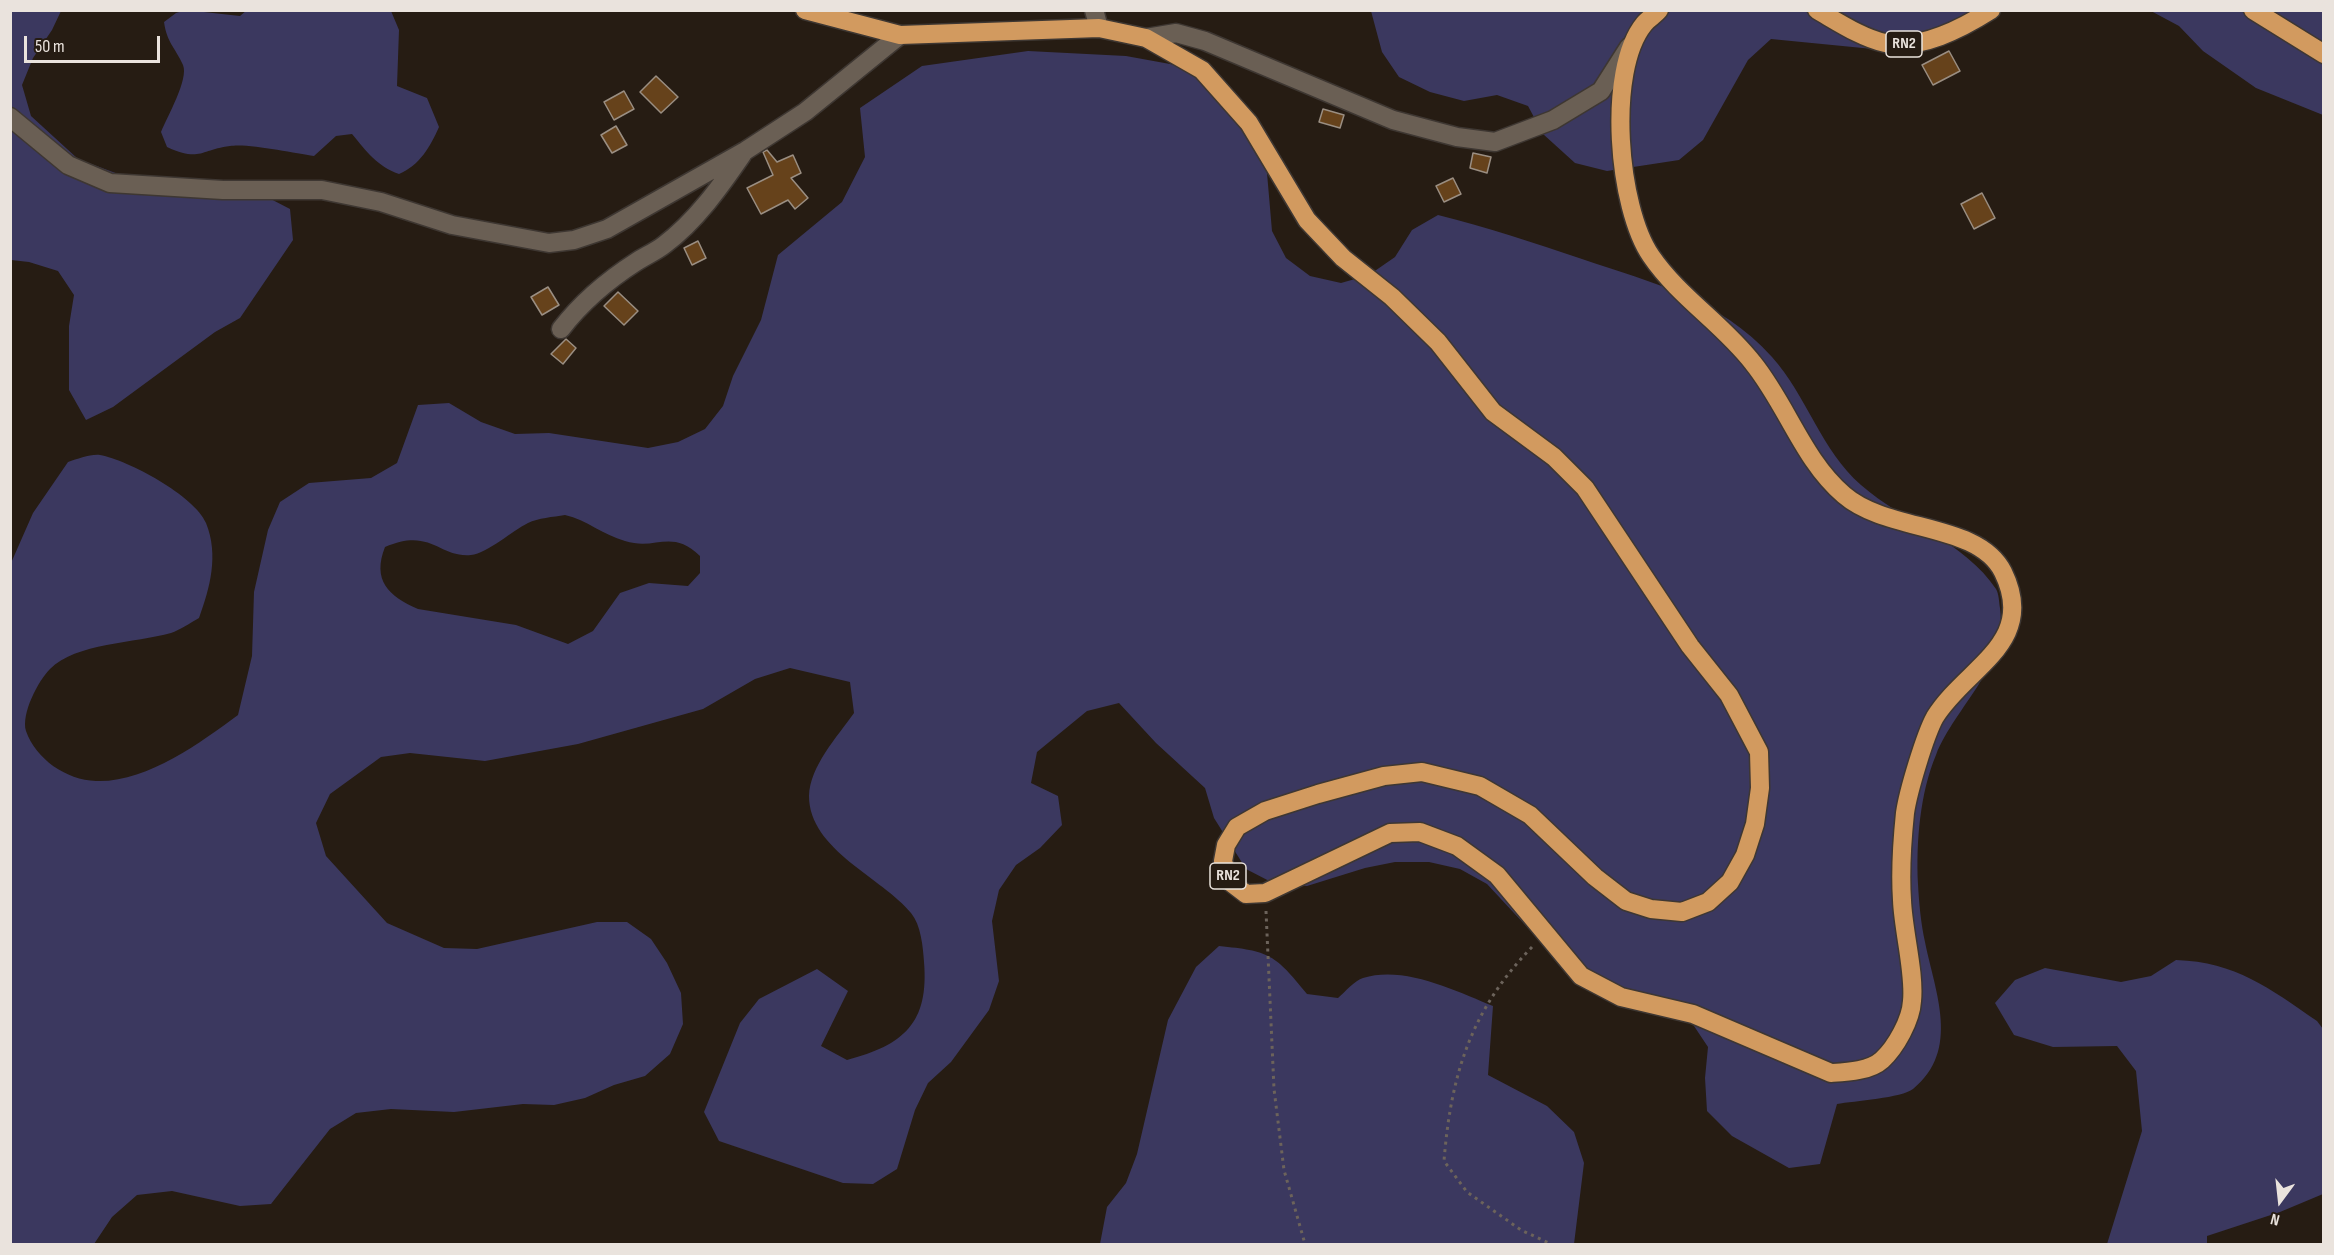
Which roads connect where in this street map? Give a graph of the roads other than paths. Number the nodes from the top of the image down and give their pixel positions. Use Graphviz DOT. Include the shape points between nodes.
graph roads {
  1 [pos="805,10"];
  2 [pos="1659,10"];
  3 [pos="1817,10"];
  4 [pos="1991,10"];
  5 [pos="2253,10"];
  6 [pos="1097,19"];
  7 [pos="1643,25"];
  8 [pos="900,35"];
  9 [pos="1146,38"];
  10 [pos="2324,54"];
  11 [pos="10,117"];
  12 [pos="745,151"];
  13 [pos="561,329"];
  1 -- 8 [label="highway, RN2"];
  2 -- 7 [label="highway, RN2"];
  3 -- 4 [label="highway, RN2" via="1884,43 1915,45"];
  5 -- 10 [label="highway"];
  6 -- 8 [label="highway, RN2"];
  6 -- 9 [label="highway, RN2"];
  7 -- 9 [label="street" via="1601,91 1553,120 1495,142 1457,137 1393,120 1205,41 1176,33"];
  7 -- 9 [label="highway, RN2" via="1625,66 1619,135 1630,210 1649,255 1753,362 1818,468 1845,496 1874,515 1984,548 2001,568 2010,589 2012,614 2006,637 1989,661 1935,718 1909,799 1901,859 1912,1001 1903,1031 1881,1061 1855,1072 1831,1073 1693,1014 1621,997 1581,976 1497,875 1457,846 1420,832 1390,833 1265,893 1246,894 1229,881 1223,861 1226,845 1237,827 1265,811 1384,776 1422,772 1480,786 1530,815 1626,901 1651,909 1682,912 1708,902 1730,882 1744,855 1755,824 1759,752 1729,694 1684,637 1585,488 1554,457 1493,412 1438,342 1392,297 1343,258 1307,220 1249,123 1202,70"];
  8 -- 12 [label="street" via="805,112"];
  11 -- 12 [label="street" via="68,165 110,183 223,190 322,190 381,202 452,225 549,243 607,230"];
  12 -- 13 [label="street" via="713,197 672,237 602,288"];
}
